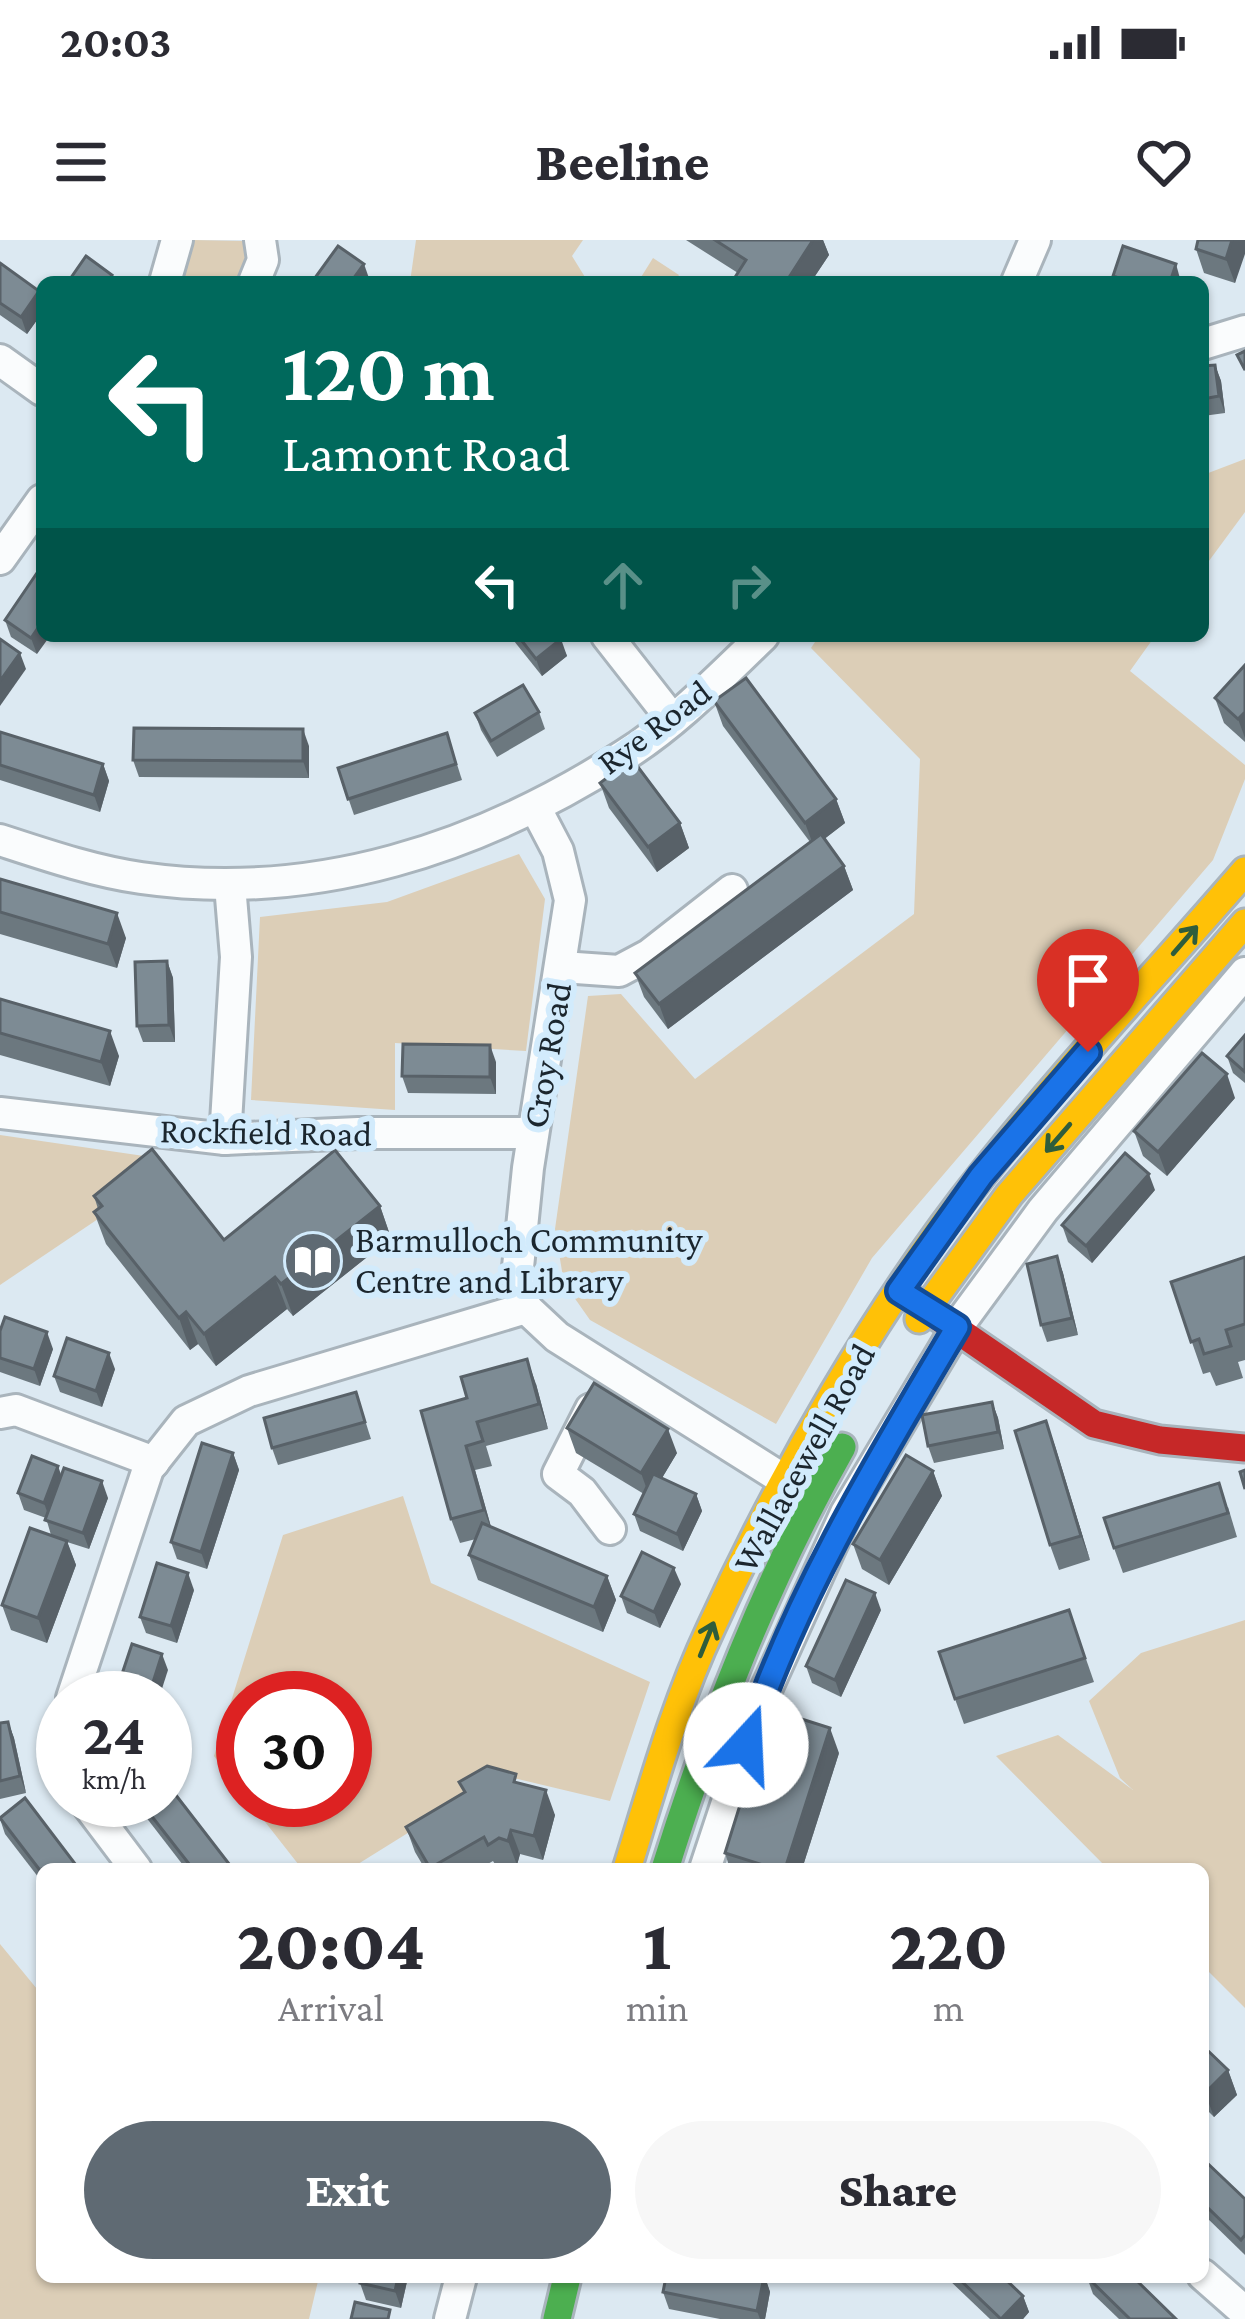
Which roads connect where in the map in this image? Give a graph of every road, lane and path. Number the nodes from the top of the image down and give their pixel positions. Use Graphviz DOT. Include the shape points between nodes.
graph roads {
  1 [pos="177,240"];
  2 [pos="260,240"];
  3 [pos="1035,240"];
  4 [pos="167,276"];
  5 [pos="256,276"];
  6 [pos="1020,276"];
  7 [pos="1245,331"];
  8 [pos="1209,342"];
  9 [pos="0,360"];
  10 [pos="36,386"];
  11 [pos="36,509"];
  12 [pos="0,560"];
  13 [pos="612,642"];
  14 [pos="756,642"];
  15 [pos="672,719"];
  16 [pos="535,807"];
  17 [pos="0,840"];
  18 [pos="1245,871"];
  19 [pos="230,885"];
  20 [pos="732,890"];
  21 [pos="1245,923"];
  22 [pos="562,967"];
  23 [pos="1245,973"];
  24 [pos="0,1113"];
  25 [pos="533,1133"];
  26 [pos="225,1138"];
  27 [pos="899,1291"];
  28 [pos="926,1306"];
  29 [pos="526,1308"];
  30 [pos="957,1327"];
  31 [pos="904,1344"];
  32 [pos="610,1371"];
  33 [pos="0,1413"];
  34 [pos="858,1420"];
  35 [pos="1245,1448"];
  36 [pos="154,1462"];
  37 [pos="798,1489"];
  38 [pos="610,1529"];
  39 [pos="81,1671"];
  40 [pos="104,1827"];
  41 [pos="131,1863"];
  42 [pos="629,1863"];
  43 [pos="667,1863"];
  44 [pos="707,1863"];
  45 [pos="1209,2280"];
  46 [pos="459,2283"];
  47 [pos="538,2283"];
  48 [pos="566,2283"];
  49 [pos="1245,2312"];
  50 [pos="450,2319"];
  51 [pos="530,2319"];
  52 [pos="557,2319"];
  1 -- 4 [label="street"];
  2 -- 5 [label="street"];
  3 -- 6 [label="street"];
  7 -- 8 [label="street"];
  9 -- 10 [label="street"];
  11 -- 12 [label="street"];
  13 -- 15 [label="street"];
  14 -- 15 [label="street, Rye Road"];
  15 -- 16 [label="street, Rye Road"];
  16 -- 19 [label="street, Rye Road" via="474,837 389,863 298,882"];
  16 -- 22 [label="street, Croy Road" via="570,899"];
  17 -- 19 [label="street, Rye Road" via="140,878"];
  27 -- 18 [label="street, Wallacewell Road, one-way" via="981,1176"];
  19 -- 26 [label="street" via="236,957"];
  20 -- 22 [label="street" via="619,971"];
  21 -- 28 [label="street, Wallacewell Road, one-way" via="1009,1196"];
  22 -- 25 [label="street, Croy Road"];
  23 -- 30 [label="street, Wallacewell Road" via="1043,1210"];
  24 -- 26 [label="street, Rockfield Road"];
  25 -- 26 [label="street, Rockfield Road"];
  25 -- 29 [label="street, Croy Road" via="518,1277"];
  27 -- 28 [label="street"];
  27 -- 37 [label="street, Wallacewell Road"];
  28 -- 30 [label="street"];
  28 -- 31 [label="street, Wallacewell Road"];
  29 -- 32 [label="street"];
  29 -- 36 [label="street" via="249,1391 186,1421"];
  30 -- 35 [label="street" via="1084,1420 1195,1448"];
  30 -- 44 [label="street, Wallacewell Road" via="846,1513 760,1703"];
  32 -- 37 [label="street"];
  32 -- 38 [label="street" via="545,1479 582,1492"];
  33 -- 36 [label="street" via="16,1410"];
  34 -- 37 [label="street, Wallacewell Road"];
  36 -- 39 [label="street"];
  42 -- 37 [label="street, Wallacewell Road, one-way" via="709,1631"];
  37 -- 43 [label="street, Wallacewell Road"];
  40 -- 41 [label="street"];
  45 -- 49 [label="street"];
  46 -- 50 [label="street"];
  47 -- 51 [label="street"];
  48 -- 52 [label="street"];
}
